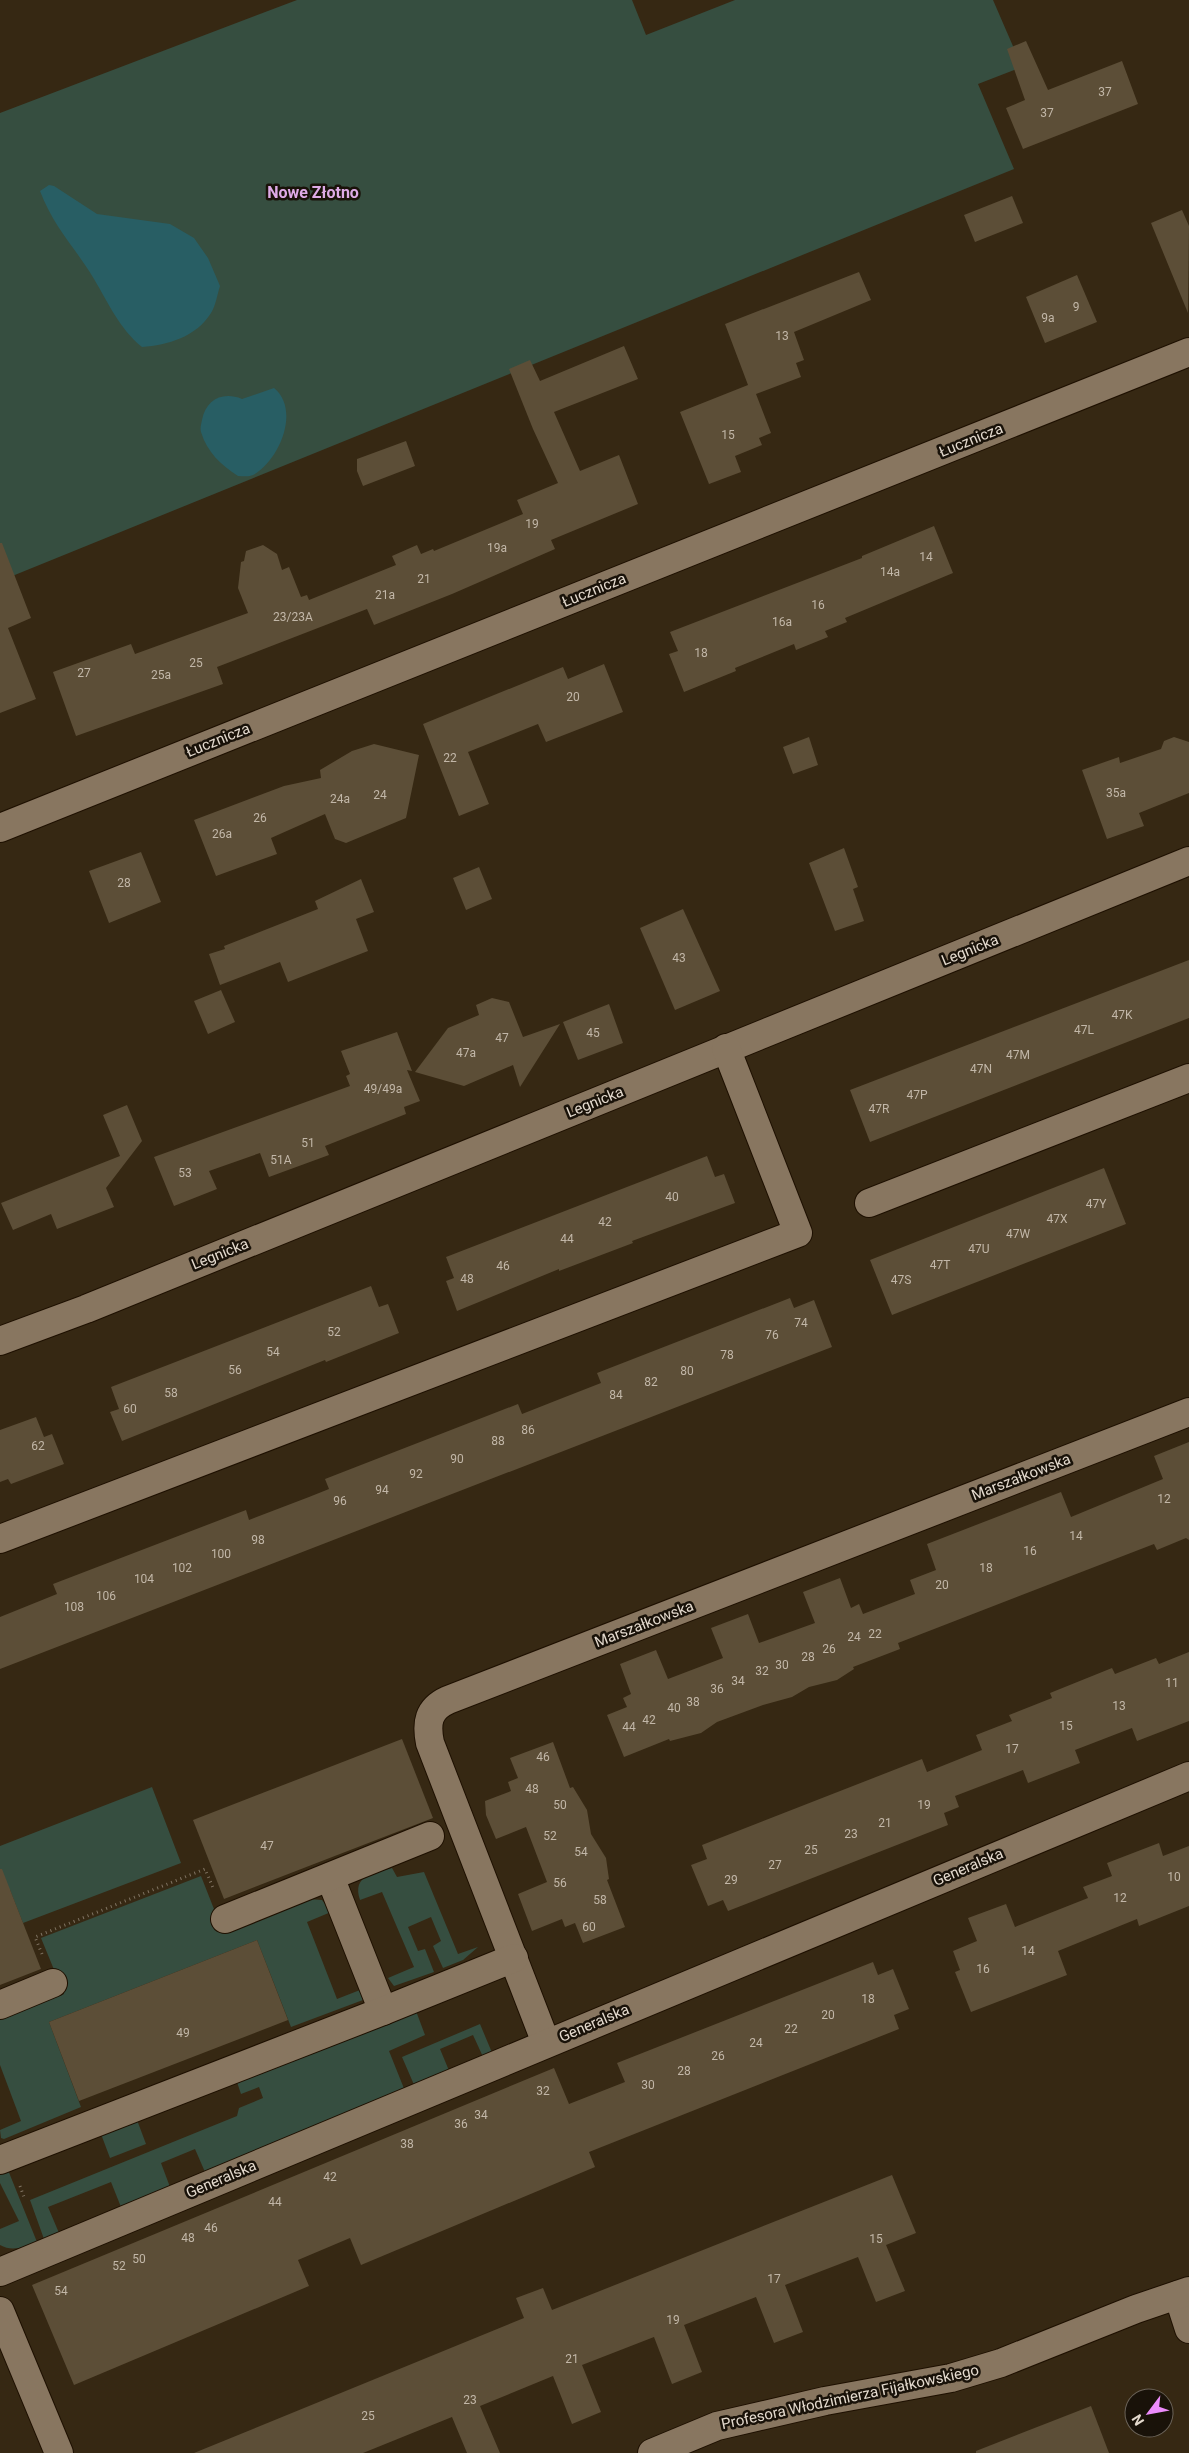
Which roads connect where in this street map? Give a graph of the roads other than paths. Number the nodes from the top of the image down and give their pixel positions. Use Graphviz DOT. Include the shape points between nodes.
graph roads {
  1 [pos="1189,352"];
  2 [pos="0,828"];
  3 [pos="1189,861"];
  4 [pos="726,1048"];
  5 [pos="1189,1078"];
  6 [pos="869,1203"];
  7 [pos="0,1341"];
  8 [pos="1189,1412"];
  9 [pos="0,1539"];
  10 [pos="1189,1776"];
  11 [pos="430,1836"];
  12 [pos="330,1877"];
  13 [pos="225,1918"];
  14 [pos="514,1958"];
  15 [pos="53,1983"];
  16 [pos="0,2004"];
  17 [pos="383,2011"];
  18 [pos="546,2043"];
  19 [pos="0,2160"];
  20 [pos="0,2272"];
  21 [pos="1183,2293"];
  22 [pos="0,2311"];
  23 [pos="1189,2329"];
  24 [pos="56,2446"];
  25 [pos="652,2453"];
  1 -- 2 [label="street, Łucznicza"];
  3 -- 4 [label="street, Legnicka"];
  4 -- 7 [label="street, Legnicka" via="86,1309"];
  4 -- 9 [label="street" via="798,1232"];
  5 -- 6 [label="street"];
  8 -- 14 [label="street, Marszałkowska" via="434,1708 428,1718 430,1744"];
  10 -- 18 [label="street, Generalska"];
  11 -- 12 [label="street"];
  12 -- 13 [label="street"];
  12 -- 17 [label="street"];
  14 -- 17 [label="street"];
  14 -- 18 [label="street, Marszałkowska"];
  15 -- 16 [label="street"];
  17 -- 19 [label="street"];
  18 -- 20 [label="street, Generalska"];
  21 -- 23 [label="street"];
  21 -- 25 [label="street, Profesora Włodzimierza Fijałkowskiego" via="1001,2363 951,2378 825,2401 717,2426"];
  22 -- 24 [label="street"];
}
